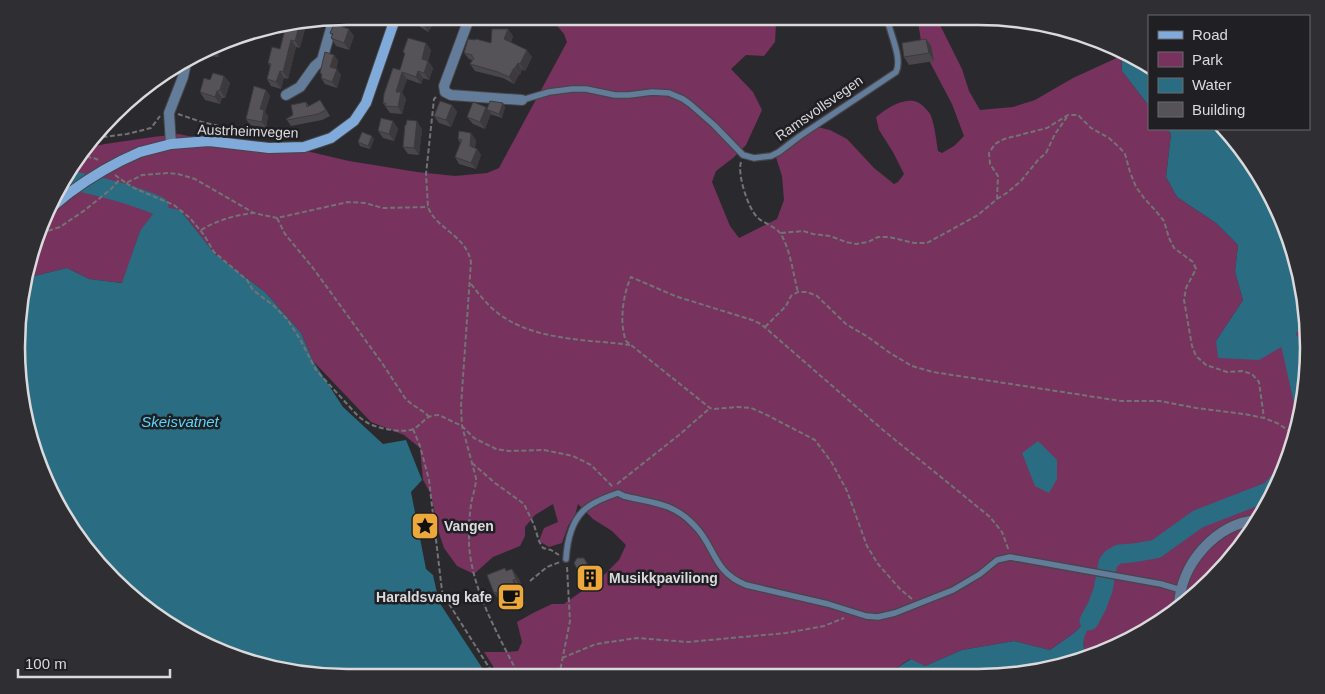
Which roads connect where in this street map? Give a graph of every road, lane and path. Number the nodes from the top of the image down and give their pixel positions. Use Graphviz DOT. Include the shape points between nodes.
graph roads {
  1 [pos="393,25"];
  2 [pos="467,25"];
  3 [pos="889,25"];
  4 [pos="332,26"];
  5 [pos="185,69"];
  6 [pos="445,92"];
  7 [pos="286,95"];
  8 [pos="522,100"];
  9 [pos="169,113"];
  10 [pos="1068,115"];
  11 [pos="103,137"];
  12 [pos="271,138"];
  13 [pos="171,144"];
  14 [pos="743,155"];
  15 [pos="88,157"];
  16 [pos="100,163"];
  17 [pos="126,183"];
  18 [pos="997,199"];
  19 [pos="61,200"];
  20 [pos="428,207"];
  21 [pos="254,213"];
  22 [pos="277,218"];
  23 [pos="47,230"];
  24 [pos="201,230"];
  25 [pos="781,233"];
  26 [pos="470,284"];
  27 [pos="798,292"];
  28 [pos="765,327"];
  29 [pos="630,345"];
  30 [pos="710,408"];
  31 [pos="429,417"];
  32 [pos="1264,418"];
  33 [pos="462,426"];
  34 [pos="413,429"];
  35 [pos="1289,431"];
  36 [pos="472,463"];
  37 [pos="1248,522"];
  38 [pos="1010,557"];
  39 [pos="566,559"];
  40 [pos="530,581"];
  41 [pos="1181,590"];
  42 [pos="1181,597"];
  43 [pos="917,604"];
  44 [pos="855,612"];
  45 [pos="562,658"];
  46 [pos="491,669"];
  47 [pos="516,669"];
  48 [pos="560,669"];
  1 -- 13 [label="main road, Austrheimvegen" via="366,103 354,121 331,138 304,148 269,148 209,140"];
  2 -- 6 [label="street" via="444,86"];
  3 -- 14 [label="lane, Ramsvollsvegen" via="898,57 896,72 779,152 754,158"];
  4 -- 7 [label="street" via="322,60 300,87"];
  5 -- 9 [label="street"];
  6 -- 8 [label="street" via="451,96"];
  6 -- 20 [label="path" via="434,99 426,174"];
  8 -- 14 [label="lane" via="572,88 615,95 669,93 690,104"];
  9 -- 11 [label="path" via="160,115 151,128"];
  9 -- 12 [label="path"];
  9 -- 13 [label="street"];
  10 -- 18 [label="path" via="1046,153 1021,181"];
  10 -- 18 [label="path" via="1047,128 995,144 989,153 990,164 998,176"];
  10 -- 32 [label="path" via="1078,115 1125,154 1136,187 1164,221 1174,248 1188,257 1196,269 1184,300 1196,356 1206,365 1226,372 1252,374 1259,382"];
  13 -- 19 [label="main road, Austrheimvegen, bridge" via="121,160"];
  14 -- 25 [label="path" via="740,179 752,209"];
  15 -- 16 [label="path"];
  17 -- 21 [label="path" via="142,174 178,174 194,179"];
  17 -- 23 [label="path" via="120,179 85,210 60,227"];
  17 -- 24 [label="path" via="174,205"];
  18 -- 25 [label="path" via="978,215 927,243 889,236 856,244 803,231"];
  20 -- 22 [label="path" via="383,208 348,202"];
  20 -- 26 [label="path" via="468,252"];
  21 -- 22 [label="path"];
  21 -- 24 [label="path" via="222,220"];
  22 -- 31 [label="path" via="285,234 319,276 405,398"];
  24 -- 34 [label="path" via="214,252 286,319 316,370 358,416 384,429"];
  25 -- 27 [label="path"];
  26 -- 29 [label="path" via="494,310 526,328 552,336"];
  26 -- 33 [label="path"];
  27 -- 28 [label="path"];
  27 -- 32 [label="path" via="816,296 846,324 890,353 912,366 933,372 1121,401 1160,401"];
  28 -- 29 [label="path" via="630,277 623,312 625,337"];
  28 -- 38 [label="path" via="995,522 1005,538"];
  29 -- 30 [label="path"];
  30 -- 33 [label="path" via="613,488 591,465 573,456 544,450 496,449 474,438"];
  30 -- 43 [label="path" via="751,408 815,440 847,490 867,546 878,564"];
  31 -- 33 [label="path" via="439,415"];
  31 -- 34 [label="path"];
  32 -- 35 [label="path"];
  33 -- 36 [label="path"];
  34 -- 46 [label="path" via="429,480 442,591"];
  36 -- 39 [label="path" via="524,504 543,548"];
  36 -- 47 [label="path" via="476,483 469,543 474,579"];
  37 -- 41 [label="street" via="1217,536 1203,549 1192,564"];
  38 -- 41 [label="lane"];
  38 -- 43 [label="lane" via="997,560 959,588"];
  39 -- 40 [label="path" via="547,567"];
  39 -- 44 [label="lane" via="567,544 582,512 618,493 664,504 684,516 699,530 717,561 735,581"];
  39 -- 45 [label="path" via="570,621"];
  41 -- 42 [label="street"];
  43 -- 44 [label="lane" via="887,616 866,616"];
  44 -- 45 [label="path" via="824,626 786,633 688,642 637,638 596,644"];
  45 -- 48 [label="path"];
}
